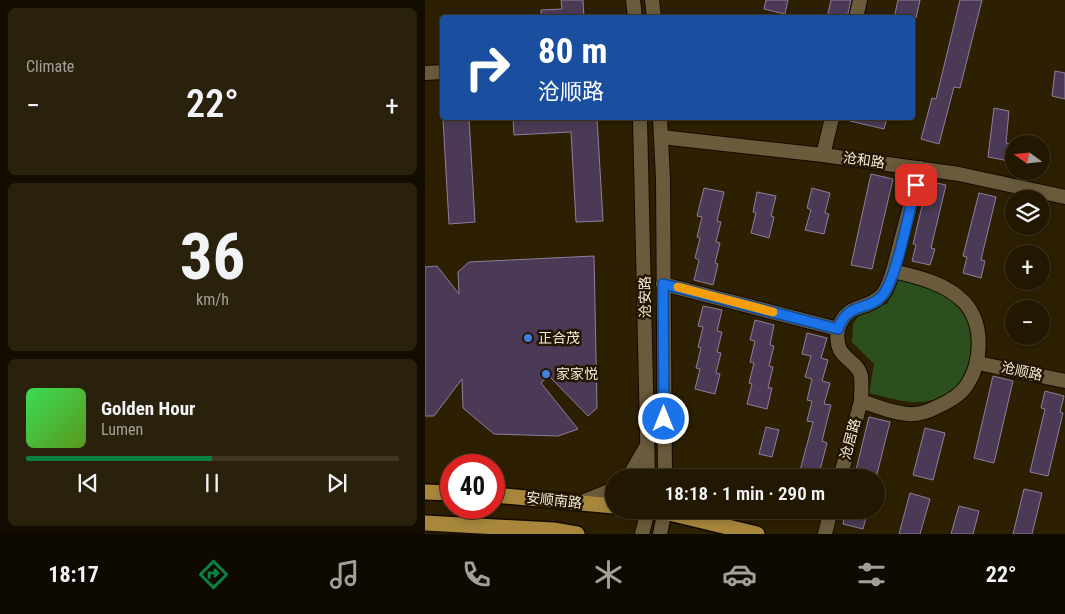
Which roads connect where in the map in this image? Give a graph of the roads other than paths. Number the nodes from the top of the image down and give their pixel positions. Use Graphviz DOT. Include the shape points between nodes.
graph roads {
  1 [pos="633,0"];
  2 [pos="653,0"];
  3 [pos="860,0"];
  4 [pos="635,15"];
  5 [pos="654,15"];
  6 [pos="857,15"];
  7 [pos="440,72"];
  8 [pos="425,74"];
  9 [pos="640,120"];
  10 [pos="660,120"];
  11 [pos="832,120"];
  12 [pos="661,136"];
  13 [pos="823,154"];
  14 [pos="920,168"];
  15 [pos="1065,197"];
  16 [pos="893,271"];
  17 [pos="663,284"];
  18 [pos="838,329"];
  19 [pos="978,362"];
  20 [pos="1065,381"];
  21 [pos="861,400"];
  22 [pos="647,444"];
  23 [pos="633,469"];
  24 [pos="647,469"];
  25 [pos="665,469"];
  26 [pos="842,469"];
  27 [pos="425,492"];
  28 [pos="440,493"];
  29 [pos="605,493"];
  30 [pos="505,495"];
  31 [pos="582,502"];
  32 [pos="605,505"];
  33 [pos="646,519"];
  34 [pos="663,519"];
  35 [pos="697,519"];
  36 [pos="829,519"];
  37 [pos="425,523"];
  38 [pos="556,532"];
  39 [pos="577,534"];
  40 [pos="643,534"];
  41 [pos="660,534"];
  42 [pos="757,534"];
  43 [pos="825,534"];
  1 -- 4 [label="street"];
  2 -- 5 [label="street"];
  3 -- 6 [label="street"];
  7 -- 8 [label="street"];
  9 -- 22 [label="street, 沧安路"];
  10 -- 12 [label="street, 沧安路"];
  11 -- 13 [label="street"];
  12 -- 13 [label="street, 沧和路"];
  12 -- 17 [label="street, 沧安路"];
  13 -- 14 [label="street, 沧和路"];
  14 -- 15 [label="street, 沧和路"];
  14 -- 16 [label="street"];
  16 -- 18 [label="street" via="883,295 849,312"];
  16 -- 19 [label="street" via="933,282 951,291 965,304 976,324"];
  17 -- 18 [label="street"];
  17 -- 25 [label="street, 沧安路"];
  18 -- 21 [label="street" via="839,349 861,376"];
  19 -- 20 [label="street, 沧顺路"];
  19 -- 21 [label="street" via="967,387 949,402 929,411 909,415"];
  21 -- 26 [label="street, 沧居路"];
  22 -- 23 [label="street"];
  22 -- 24 [label="street, 沧安路"];
  27 -- 28 [label="main road"];
  29 -- 31 [label="street"];
  30 -- 31 [label="main road, 安顺南路"];
  31 -- 32 [label="main road, 安顺南路"];
  33 -- 40 [label="street"];
  34 -- 41 [label="street"];
  35 -- 42 [label="main road"];
  36 -- 43 [label="street"];
  37 -- 38 [label="main road"];
  38 -- 39 [label="main road"];
}
